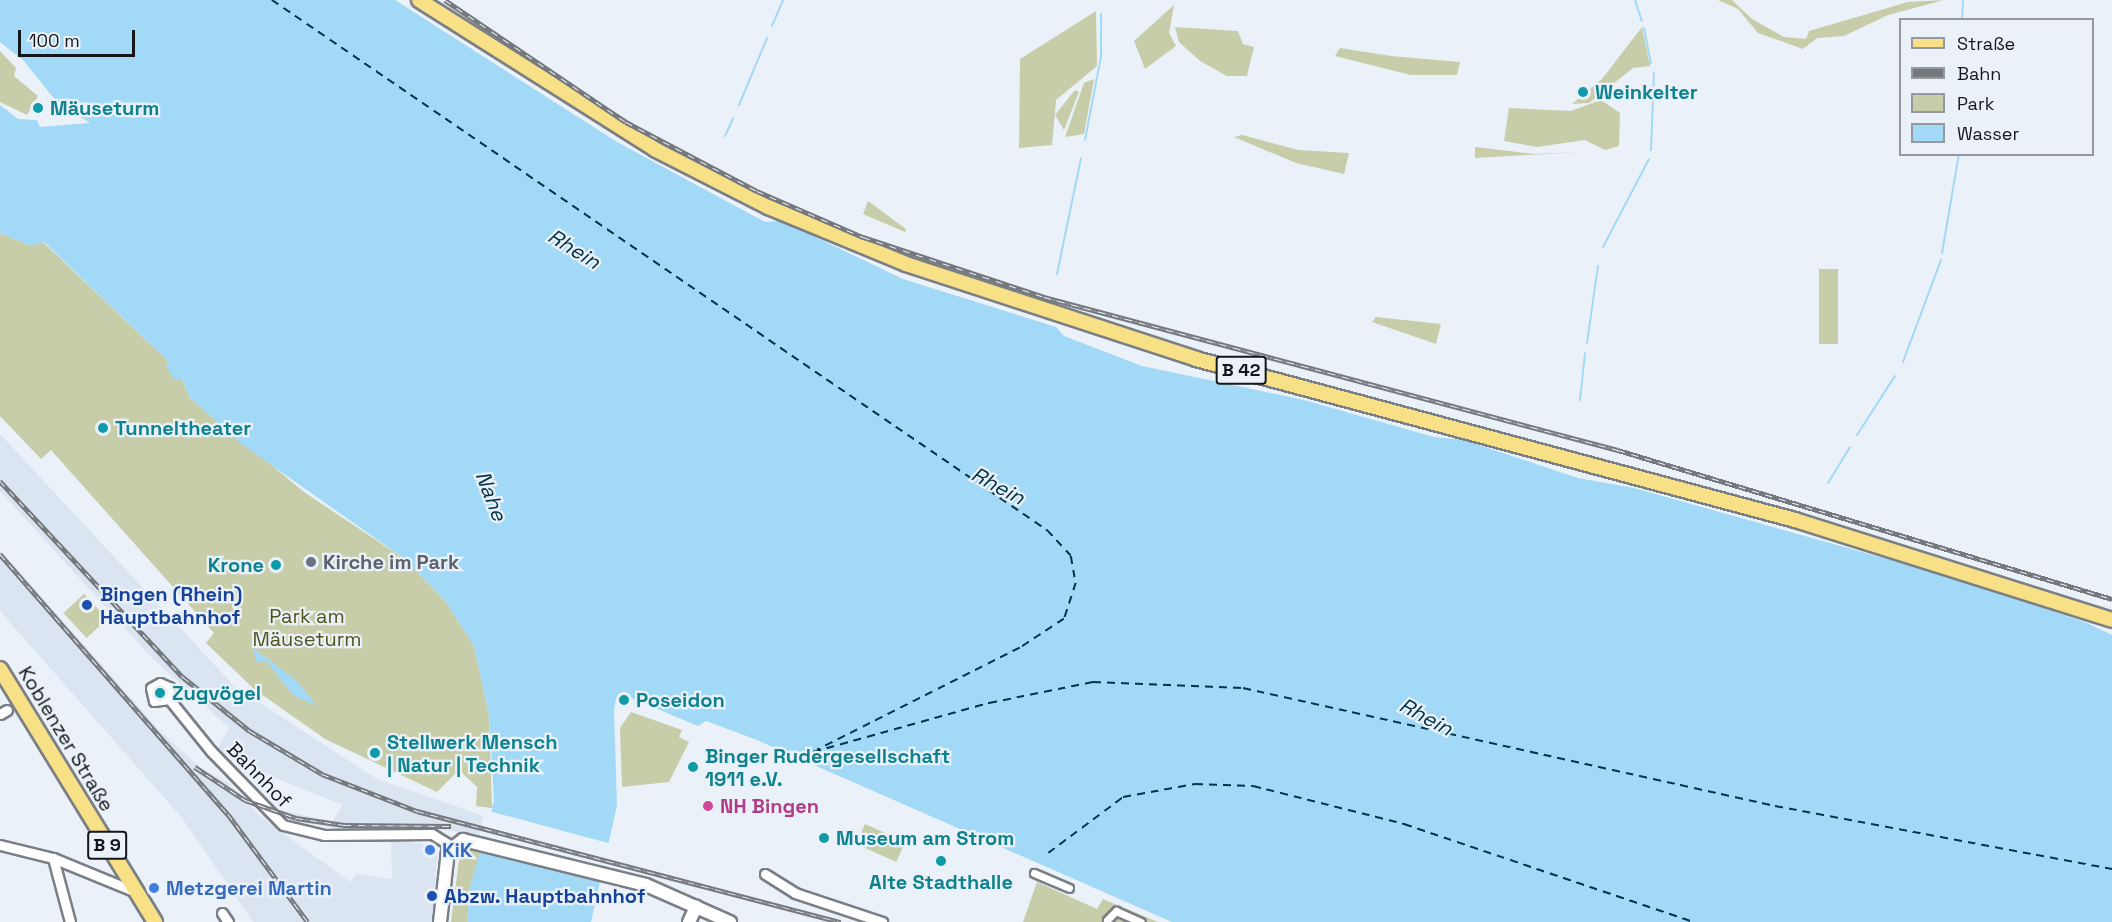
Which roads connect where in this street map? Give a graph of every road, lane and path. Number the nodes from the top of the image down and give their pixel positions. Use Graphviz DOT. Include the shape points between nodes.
graph roads {
  1 [pos="419,0"];
  2 [pos="2112,620"];
  3 [pos="0,669"];
  4 [pos="169,699"];
  5 [pos="0,846"];
  6 [pos="451,846"];
  7 [pos="53,858"];
  8 [pos="1034,873"];
  9 [pos="765,874"];
  10 [pos="1069,888"];
  11 [pos="137,892"];
  12 [pos="696,907"];
  13 [pos="222,913"];
  14 [pos="1107,920"];
  15 [pos="70,922"];
  16 [pos="155,922"];
  17 [pos="228,922"];
  18 [pos="440,922"];
  19 [pos="689,922"];
  20 [pos="730,922"];
  21 [pos="882,922"];
  22 [pos="1141,922"];
  1 -- 2 [label="main road, B 42" via="656,150 768,207 906,264 1196,359 1784,517 2023,588"];
  3 -- 11 [label="main road, Koblenzer Straße / B 9"];
  4 -- 6 [label="street, Bahnhof" via="259,806 283,825 324,835 432,834"];
  5 -- 7 [label="street"];
  6 -- 12 [label="main road" via="461,840 607,875"];
  6 -- 18 [label="main road"];
  7 -- 11 [label="street"];
  7 -- 15 [label="street"];
  8 -- 10 [label="street"];
  9 -- 21 [label="street" via="795,893"];
  11 -- 16 [label="main road, Koblenzer Straße / B 9"];
  12 -- 19 [label="main road"];
  12 -- 20 [label="main road"];
  13 -- 17 [label="street"];
  14 -- 22 [label="street" via="1116,910"];
}
